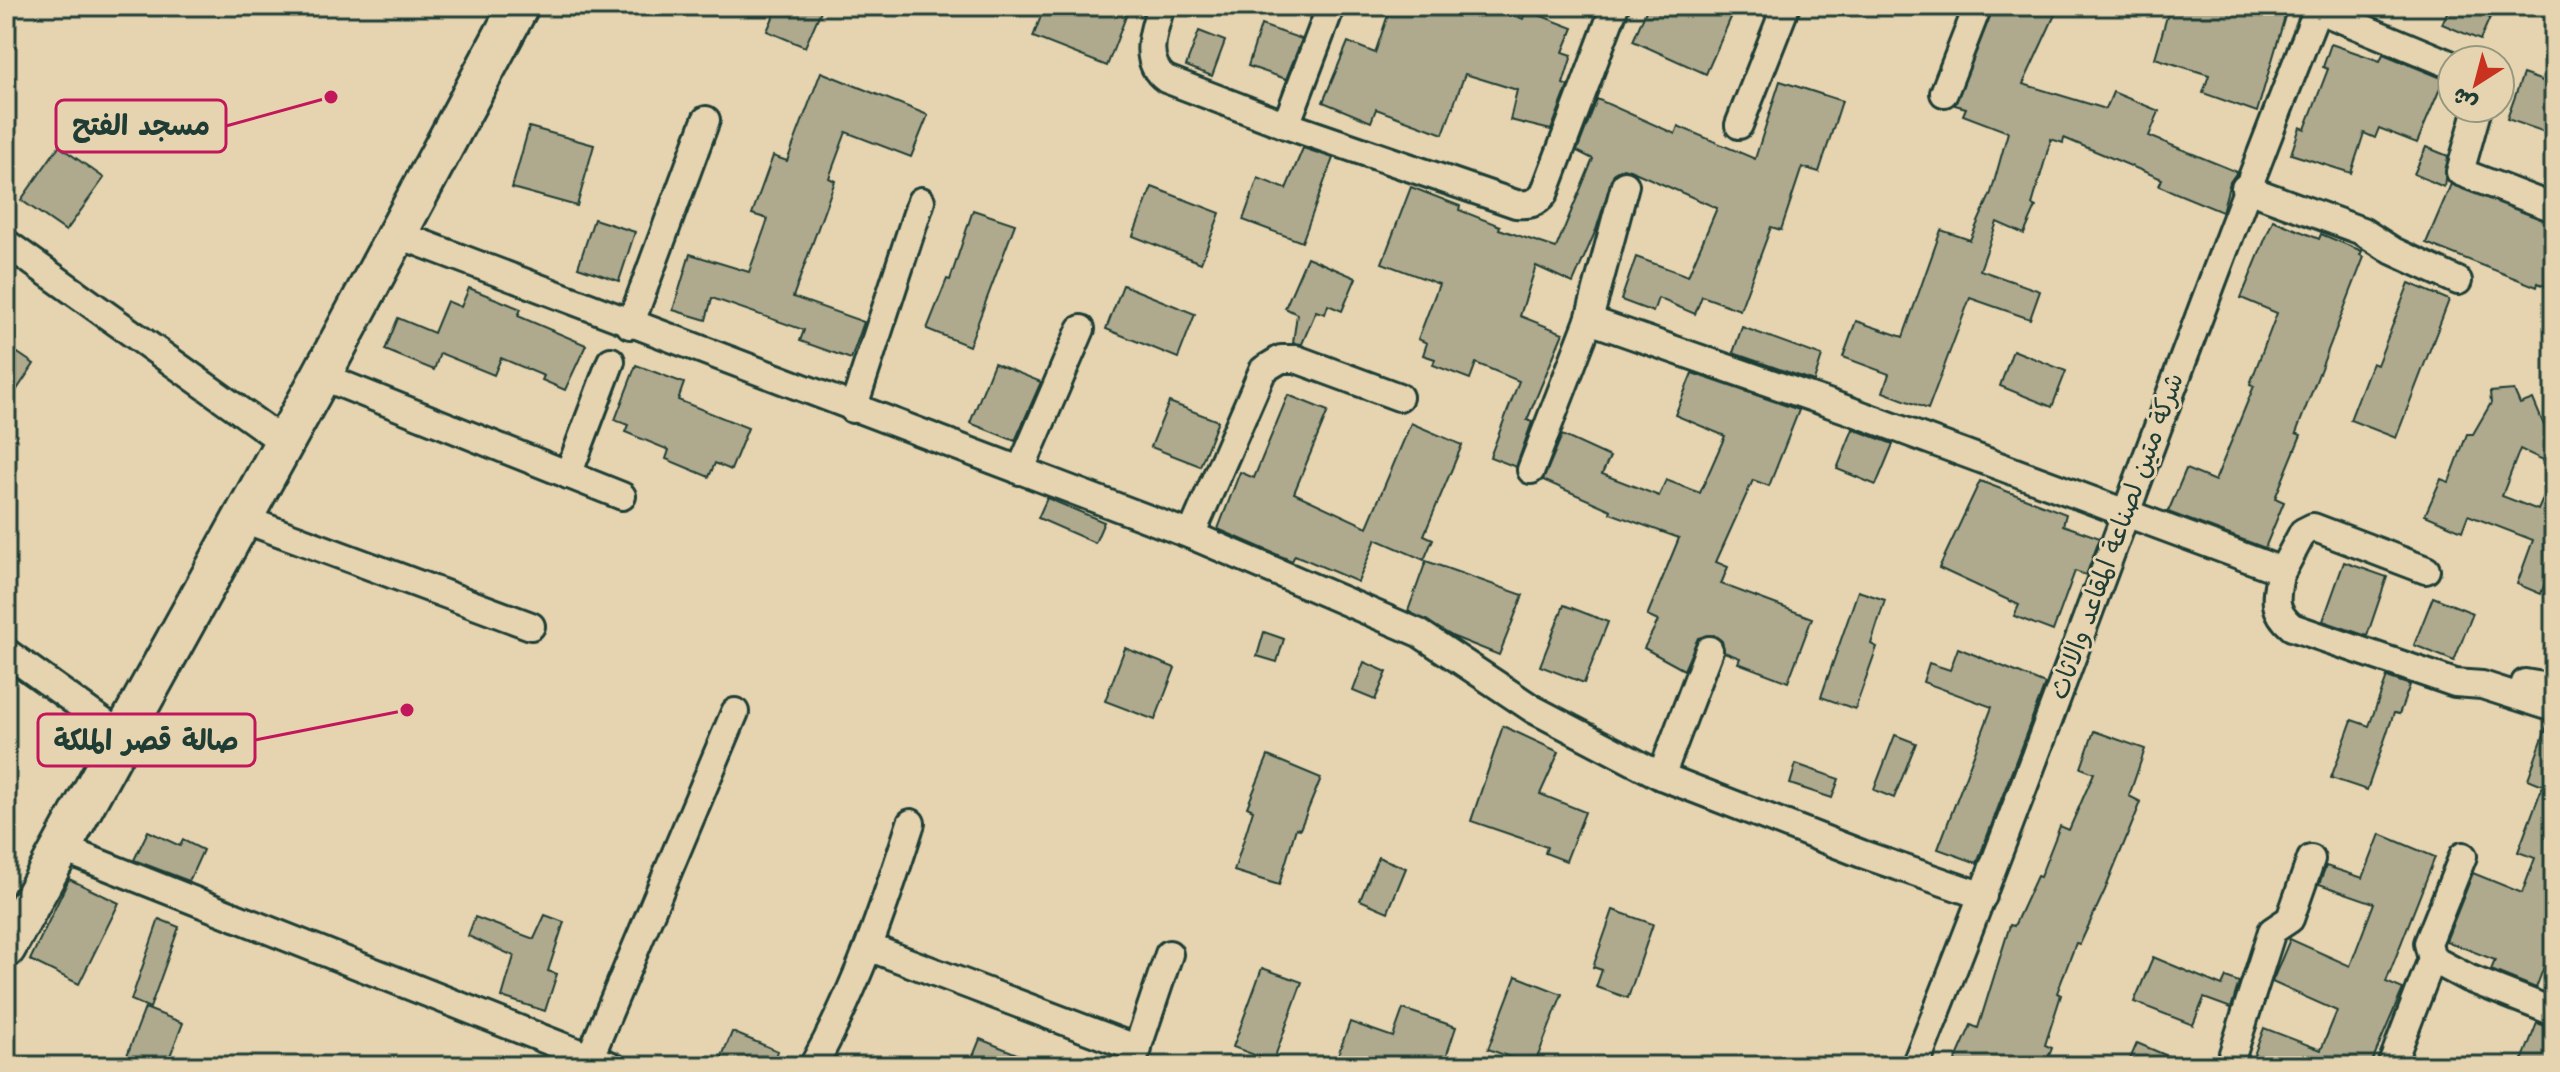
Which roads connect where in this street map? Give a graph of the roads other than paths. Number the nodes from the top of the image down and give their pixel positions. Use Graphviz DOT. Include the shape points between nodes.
graph roads {
  1 [pos="519,6"];
  2 [pos="1161,6"];
  3 [pos="1331,6"];
  4 [pos="1615,6"];
  5 [pos="1786,6"];
  6 [pos="1978,6"];
  7 [pos="2318,8"];
  8 [pos="2436,58"];
  9 [pos="1944,93"];
  10 [pos="706,120"];
  11 [pos="2474,124"];
  12 [pos="1286,125"];
  13 [pos="1739,125"];
  14 [pos="1625,185"];
  15 [pos="2245,188"];
  16 [pos="921,201"];
  17 [pos="2554,208"];
  18 [pos="397,234"];
  19 [pos="6,243"];
  20 [pos="2458,281"];
  21 [pos="1589,320"];
  22 [pos="630,325"];
  23 [pos="1081,329"];
  24 [pos="611,361"];
  25 [pos="321,376"];
  26 [pos="1399,397"];
  27 [pos="853,409"];
  28 [pos="285,443"];
  29 [pos="1531,470"];
  30 [pos="1020,471"];
  31 [pos="568,475"];
  32 [pos="622,496"];
  33 [pos="2125,514"];
  34 [pos="243,519"];
  35 [pos="1191,535"];
  36 [pos="2426,570"];
  37 [pos="2280,575"];
  38 [pos="531,626"];
  39 [pos="1709,650"];
  40 [pos="6,652"];
  41 [pos="2554,688"];
  42 [pos="2521,696"];
  43 [pos="2554,708"];
  44 [pos="735,712"];
  45 [pos="124,737"];
  46 [pos="1661,776"];
  47 [pos="911,823"];
  48 [pos="61,848"];
  49 [pos="2463,856"];
  50 [pos="2311,859"];
  51 [pos="1983,896"];
  52 [pos="16,908"];
  53 [pos="6,948"];
  54 [pos="871,948"];
  55 [pos="1169,954"];
  56 [pos="2432,959"];
  57 [pos="2554,1012"];
  58 [pos="1135,1058"];
  59 [pos="601,1062"];
  60 [pos="813,1066"];
  61 [pos="1915,1066"];
  62 [pos="2229,1066"];
  63 [pos="2391,1066"];
  1 -- 18 [label="main road"];
  2 -- 12 [label="street" via="1152,36 1152,62 1158,73"];
  3 -- 12 [label="street"];
  4 -- 12 [label="street" via="1537,202 1516,204"];
  5 -- 13 [label="street"];
  6 -- 9 [label="street"];
  7 -- 8 [label="street"];
  7 -- 15 [label="street, شركة متين لصناعة المقاعد والاثاث"];
  10 -- 22 [label="street"];
  11 -- 17 [label="street" via="2460,172"];
  14 -- 21 [label="street"];
  15 -- 20 [label="street" via="2362,231"];
  15 -- 33 [label="street, شركة متين لصناعة المقاعد والاثاث"];
  16 -- 27 [label="street"];
  18 -- 22 [label="street"];
  18 -- 25 [label="main road"];
  19 -- 28 [label="street"];
  21 -- 29 [label="street"];
  21 -- 33 [label="street"];
  22 -- 27 [label="street"];
  23 -- 30 [label="street"];
  24 -- 31 [label="street"];
  25 -- 28 [label="main road"];
  25 -- 31 [label="street"];
  26 -- 35 [label="street" via="1296,359 1281,359 1263,370"];
  27 -- 30 [label="street"];
  28 -- 34 [label="main road"];
  30 -- 35 [label="street"];
  31 -- 32 [label="street"];
  33 -- 37 [label="street" via="2274,568"];
  33 -- 51 [label="street, شركة متين لصناعة المقاعد والاثاث"];
  34 -- 38 [label="street"];
  34 -- 45 [label="main road"];
  35 -- 46 [label="street" via="1419,633 1533,709"];
  36 -- 37 [label="street" via="2313,527 2303,532"];
  37 -- 42 [label="street" via="2278,615 2292,627 2455,683"];
  39 -- 46 [label="street"];
  40 -- 45 [label="street"];
  41 -- 42 [label="street" via="2525,683"];
  42 -- 43 [label="street"];
  44 -- 59 [label="street"];
  45 -- 48 [label="main road"];
  46 -- 51 [label="street"];
  47 -- 54 [label="street"];
  48 -- 52 [label="main road"];
  48 -- 59 [label="street"];
  49 -- 56 [label="street" via="2428,943"];
  50 -- 62 [label="street" via="2290,919 2272,931"];
  51 -- 61 [label="street, شركة متين لصناعة المقاعد والاثاث"];
  52 -- 53 [label="main road"];
  54 -- 58 [label="street"];
  54 -- 60 [label="street"];
  55 -- 58 [label="street"];
  56 -- 57 [label="street"];
  56 -- 63 [label="street"];
}
